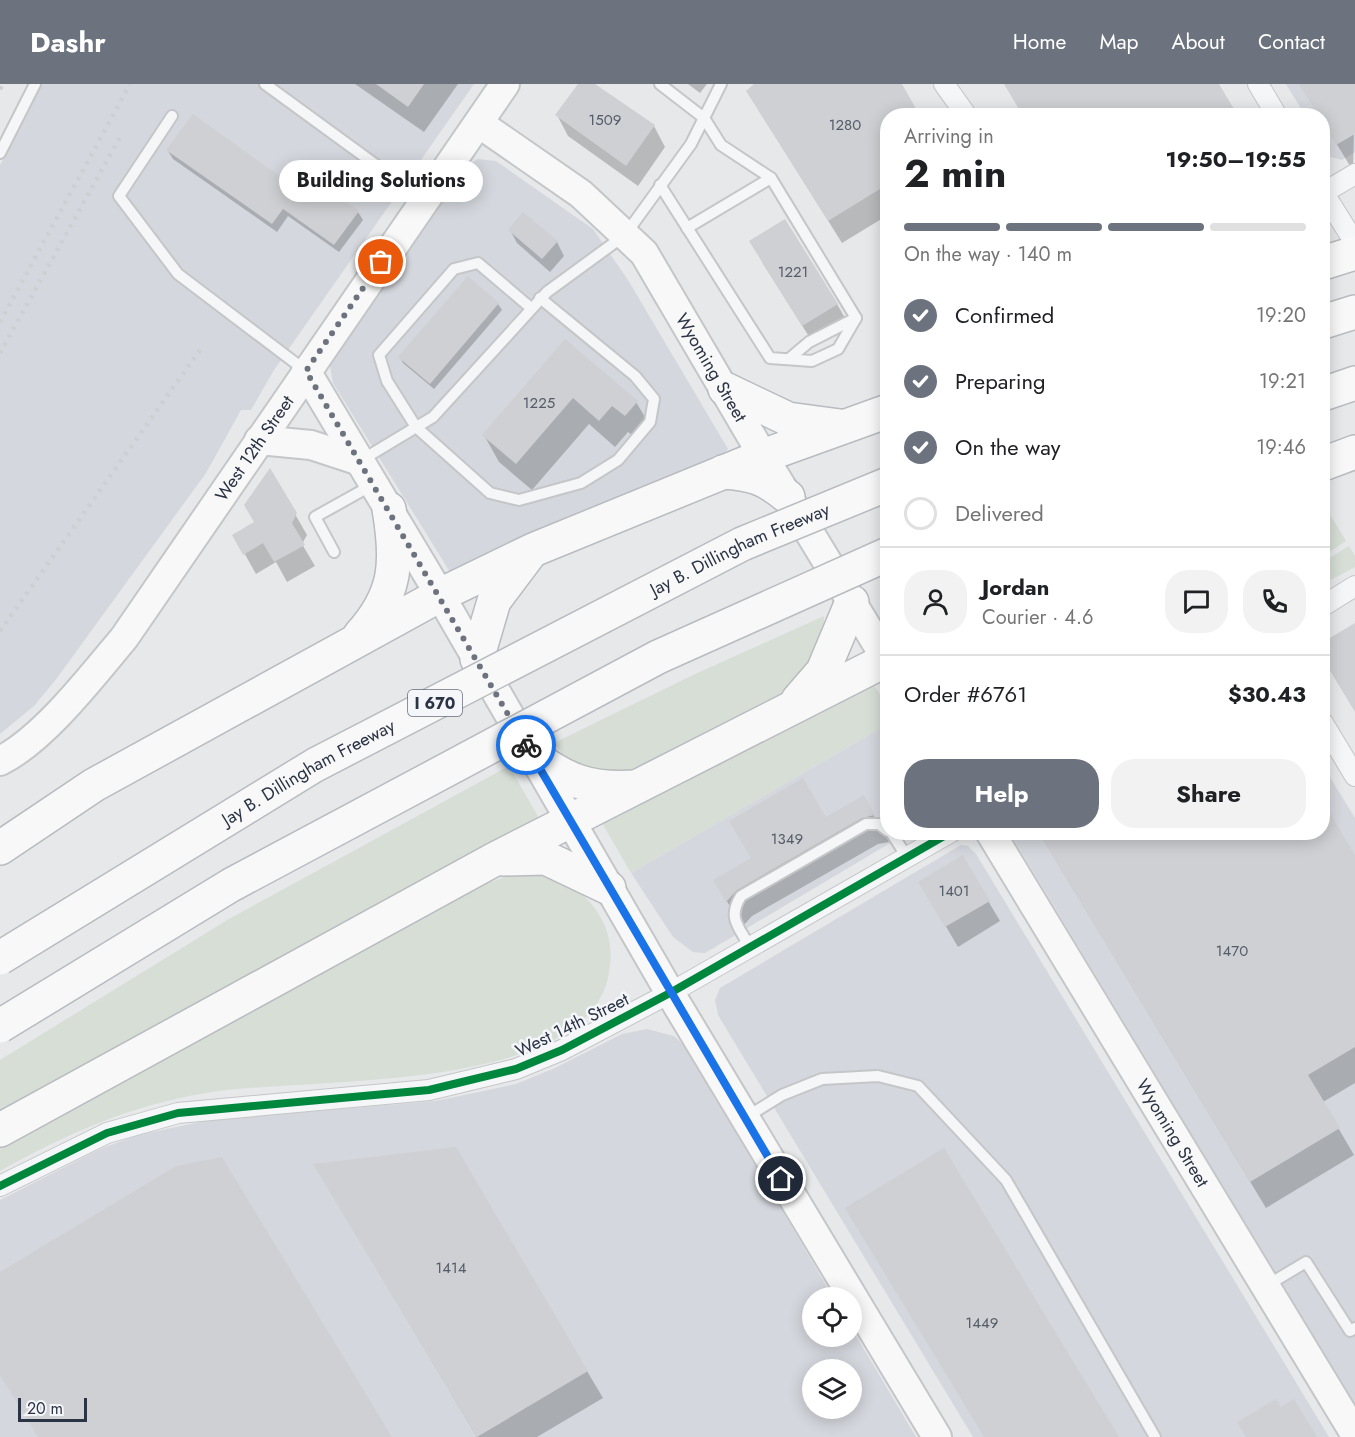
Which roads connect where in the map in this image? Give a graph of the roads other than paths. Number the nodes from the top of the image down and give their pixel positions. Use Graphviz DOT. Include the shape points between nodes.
graph roads {
  1 [pos="35,84"];
  2 [pos="265,84"];
  3 [pos="505,84"];
  4 [pos="660,84"];
  5 [pos="721,84"];
  6 [pos="944,84"];
  7 [pos="1258,84"];
  8 [pos="961,108"];
  9 [pos="1272,108"];
  10 [pos="172,116"];
  11 [pos="704,118"];
  12 [pos="480,124"];
  13 [pos="0,153"];
  14 [pos="1355,174"];
  15 [pos="771,178"];
  16 [pos="660,186"];
  17 [pos="1330,188"];
  18 [pos="424,200"];
  19 [pos="1330,203"];
  20 [pos="687,228"];
  21 [pos="625,235"];
  22 [pos="1355,243"];
  23 [pos="1355,253"];
  24 [pos="1330,261"];
  25 [pos="540,298"];
  26 [pos="531,308"];
  27 [pos="1355,312"];
  28 [pos="856,318"];
  29 [pos="1330,320"];
  30 [pos="790,358"];
  31 [pos="306,371"];
  32 [pos="1355,383"];
  33 [pos="725,389"];
  34 [pos="1330,391"];
  35 [pos="880,414"];
  36 [pos="416,427"];
  37 [pos="844,427"];
  38 [pos="259,440"];
  39 [pos="1355,452"];
  40 [pos="763,456"];
  41 [pos="1330,461"];
  42 [pos="723,472"];
  43 [pos="374,484"];
  44 [pos="880,487"];
  45 [pos="788,497"];
  46 [pos="533,549"];
  47 [pos="334,552"];
  48 [pos="880,558"];
  49 [pos="1355,586"];
  50 [pos="440,595"];
  51 [pos="852,602"];
  52 [pos="1330,602"];
  53 [pos="353,643"];
  54 [pos="880,647"];
  55 [pos="477,659"];
  56 [pos="880,664"];
  57 [pos="793,706"];
  58 [pos="1330,735"];
  59 [pos="531,754"];
  60 [pos="0,761"];
  61 [pos="1355,776"];
  62 [pos="640,786"];
  63 [pos="570,822"];
  64 [pos="880,825"];
  65 [pos="895,840"];
  66 [pos="937,840"];
  67 [pos="995,840"];
  68 [pos="0,848"];
  69 [pos="907,857"];
  70 [pos="495,859"];
  71 [pos="609,888"];
  72 [pos="750,947"];
  73 [pos="0,958"];
  74 [pos="670,993"];
  75 [pos="0,1026"];
  76 [pos="745,1118"];
  77 [pos="0,1130"];
  78 [pos="0,1186"];
  79 [pos="1265,1286"];
  80 [pos="1355,1328"];
  81 [pos="1355,1434"];
  82 [pos="937,1437"];
  83 [pos="1155,1437"];
  1 -- 13 [label="lane"];
  2 -- 18 [label="lane"];
  3 -- 12 [label="main road, West 12th Street"];
  4 -- 11 [label="lane"];
  5 -- 11 [label="lane"];
  6 -- 8 [label="street"];
  7 -- 9 [label="street"];
  10 -- 31 [label="lane" via="119,196 178,274"];
  11 -- 15 [label="lane" via="721,145"];
  11 -- 16 [label="lane" via="692,144"];
  12 -- 18 [label="main road, West 12th Street"];
  12 -- 21 [label="main road, Wyoming Street" via="581,194"];
  14 -- 17 [label="street"];
  15 -- 20 [label="lane"];
  15 -- 28 [label="lane"];
  16 -- 20 [label="lane"];
  16 -- 21 [label="lane"];
  18 -- 31 [label="main road, West 12th Street"];
  19 -- 22 [label="street"];
  20 -- 30 [label="lane" via="770,358"];
  21 -- 25 [label="lane"];
  21 -- 33 [label="main road, Wyoming Street" via="644,253"];
  23 -- 24 [label="highway"];
  25 -- 26 [label="lane"];
  25 -- 36 [label="lane" via="635,376 654,399 650,423 618,460 581,483 519,500 490,493"];
  26 -- 36 [label="lane" via="433,417"];
  26 -- 36 [label="lane" via="478,263 454,269 379,355 387,381"];
  27 -- 29 [label="highway"];
  28 -- 30 [label="lane" via="808,342"];
  28 -- 30 [label="lane" via="838,348 812,361"];
  31 -- 38 [label="main road, West 12th Street"];
  31 -- 43 [label="main road"];
  32 -- 34 [label="highway"];
  33 -- 37 [label="highway" via="788,419"];
  33 -- 40 [label="main road, Wyoming Street"];
  35 -- 37 [label="highway"];
  36 -- 43 [label="lane"];
  37 -- 40 [label="highway"];
  38 -- 43 [label="main road" via="310,445"];
  38 -- 60 [label="main road, West 12th Street" via="124,638 73,700 13,755"];
  39 -- 41 [label="highway"];
  40 -- 42 [label="highway"];
  40 -- 45 [label="main road, Wyoming Street"];
  42 -- 45 [label="highway" via="748,474 769,482"];
  42 -- 46 [label="highway"];
  43 -- 47 [label="lane" via="315,517"];
  43 -- 50 [label="main road"];
  43 -- 53 [label="highway" via="395,543 392,582 379,614"];
  44 -- 73 [label="highway, Jay B. Dillingham Freeway / I 670, bridge" via="742,544 315,765"];
  45 -- 51 [label="main road, Wyoming Street"];
  46 -- 50 [label="highway"];
  46 -- 55 [label="highway" via="494,602"];
  48 -- 75 [label="highway, bridge" via="658,657 231,885"];
  49 -- 52 [label="street"];
  50 -- 53 [label="highway"];
  50 -- 55 [label="main road"];
  51 -- 54 [label="main road, Wyoming Street"];
  51 -- 57 [label="highway" via="822,671"];
  53 -- 68 [label="highway" via="94,785"];
  55 -- 59 [label="main road"];
  56 -- 57 [label="highway"];
  57 -- 62 [label="highway"];
  58 -- 61 [label="street"];
  59 -- 62 [label="highway" via="556,774 587,786"];
  59 -- 63 [label="main road"];
  62 -- 63 [label="highway"];
  63 -- 70 [label="highway"];
  63 -- 71 [label="main road"];
  64 -- 72 [label="lane" via="866,824 741,896 734,908 734,918"];
  65 -- 69 [label="lane"];
  66 -- 69 [label="street, West 14th Street"];
  67 -- 79 [label="main road, Wyoming Street"];
  69 -- 72 [label="street, West 14th Street"];
  70 -- 71 [label="highway" via="546,858"];
  70 -- 77 [label="highway"];
  71 -- 74 [label="main road"];
  72 -- 74 [label="street, West 14th Street"];
  74 -- 76 [label="main road"];
  74 -- 78 [label="street, West 14th Street" via="562,1050 516,1069 429,1090 178,1113 107,1133"];
  76 -- 82 [label="main road"];
  76 -- 83 [label="lane" via="782,1095 822,1079 878,1076 918,1086 1006,1180"];
  79 -- 80 [label="lane" via="1306,1262 1350,1331"];
  79 -- 81 [label="main road, Wyoming Street"];
}
